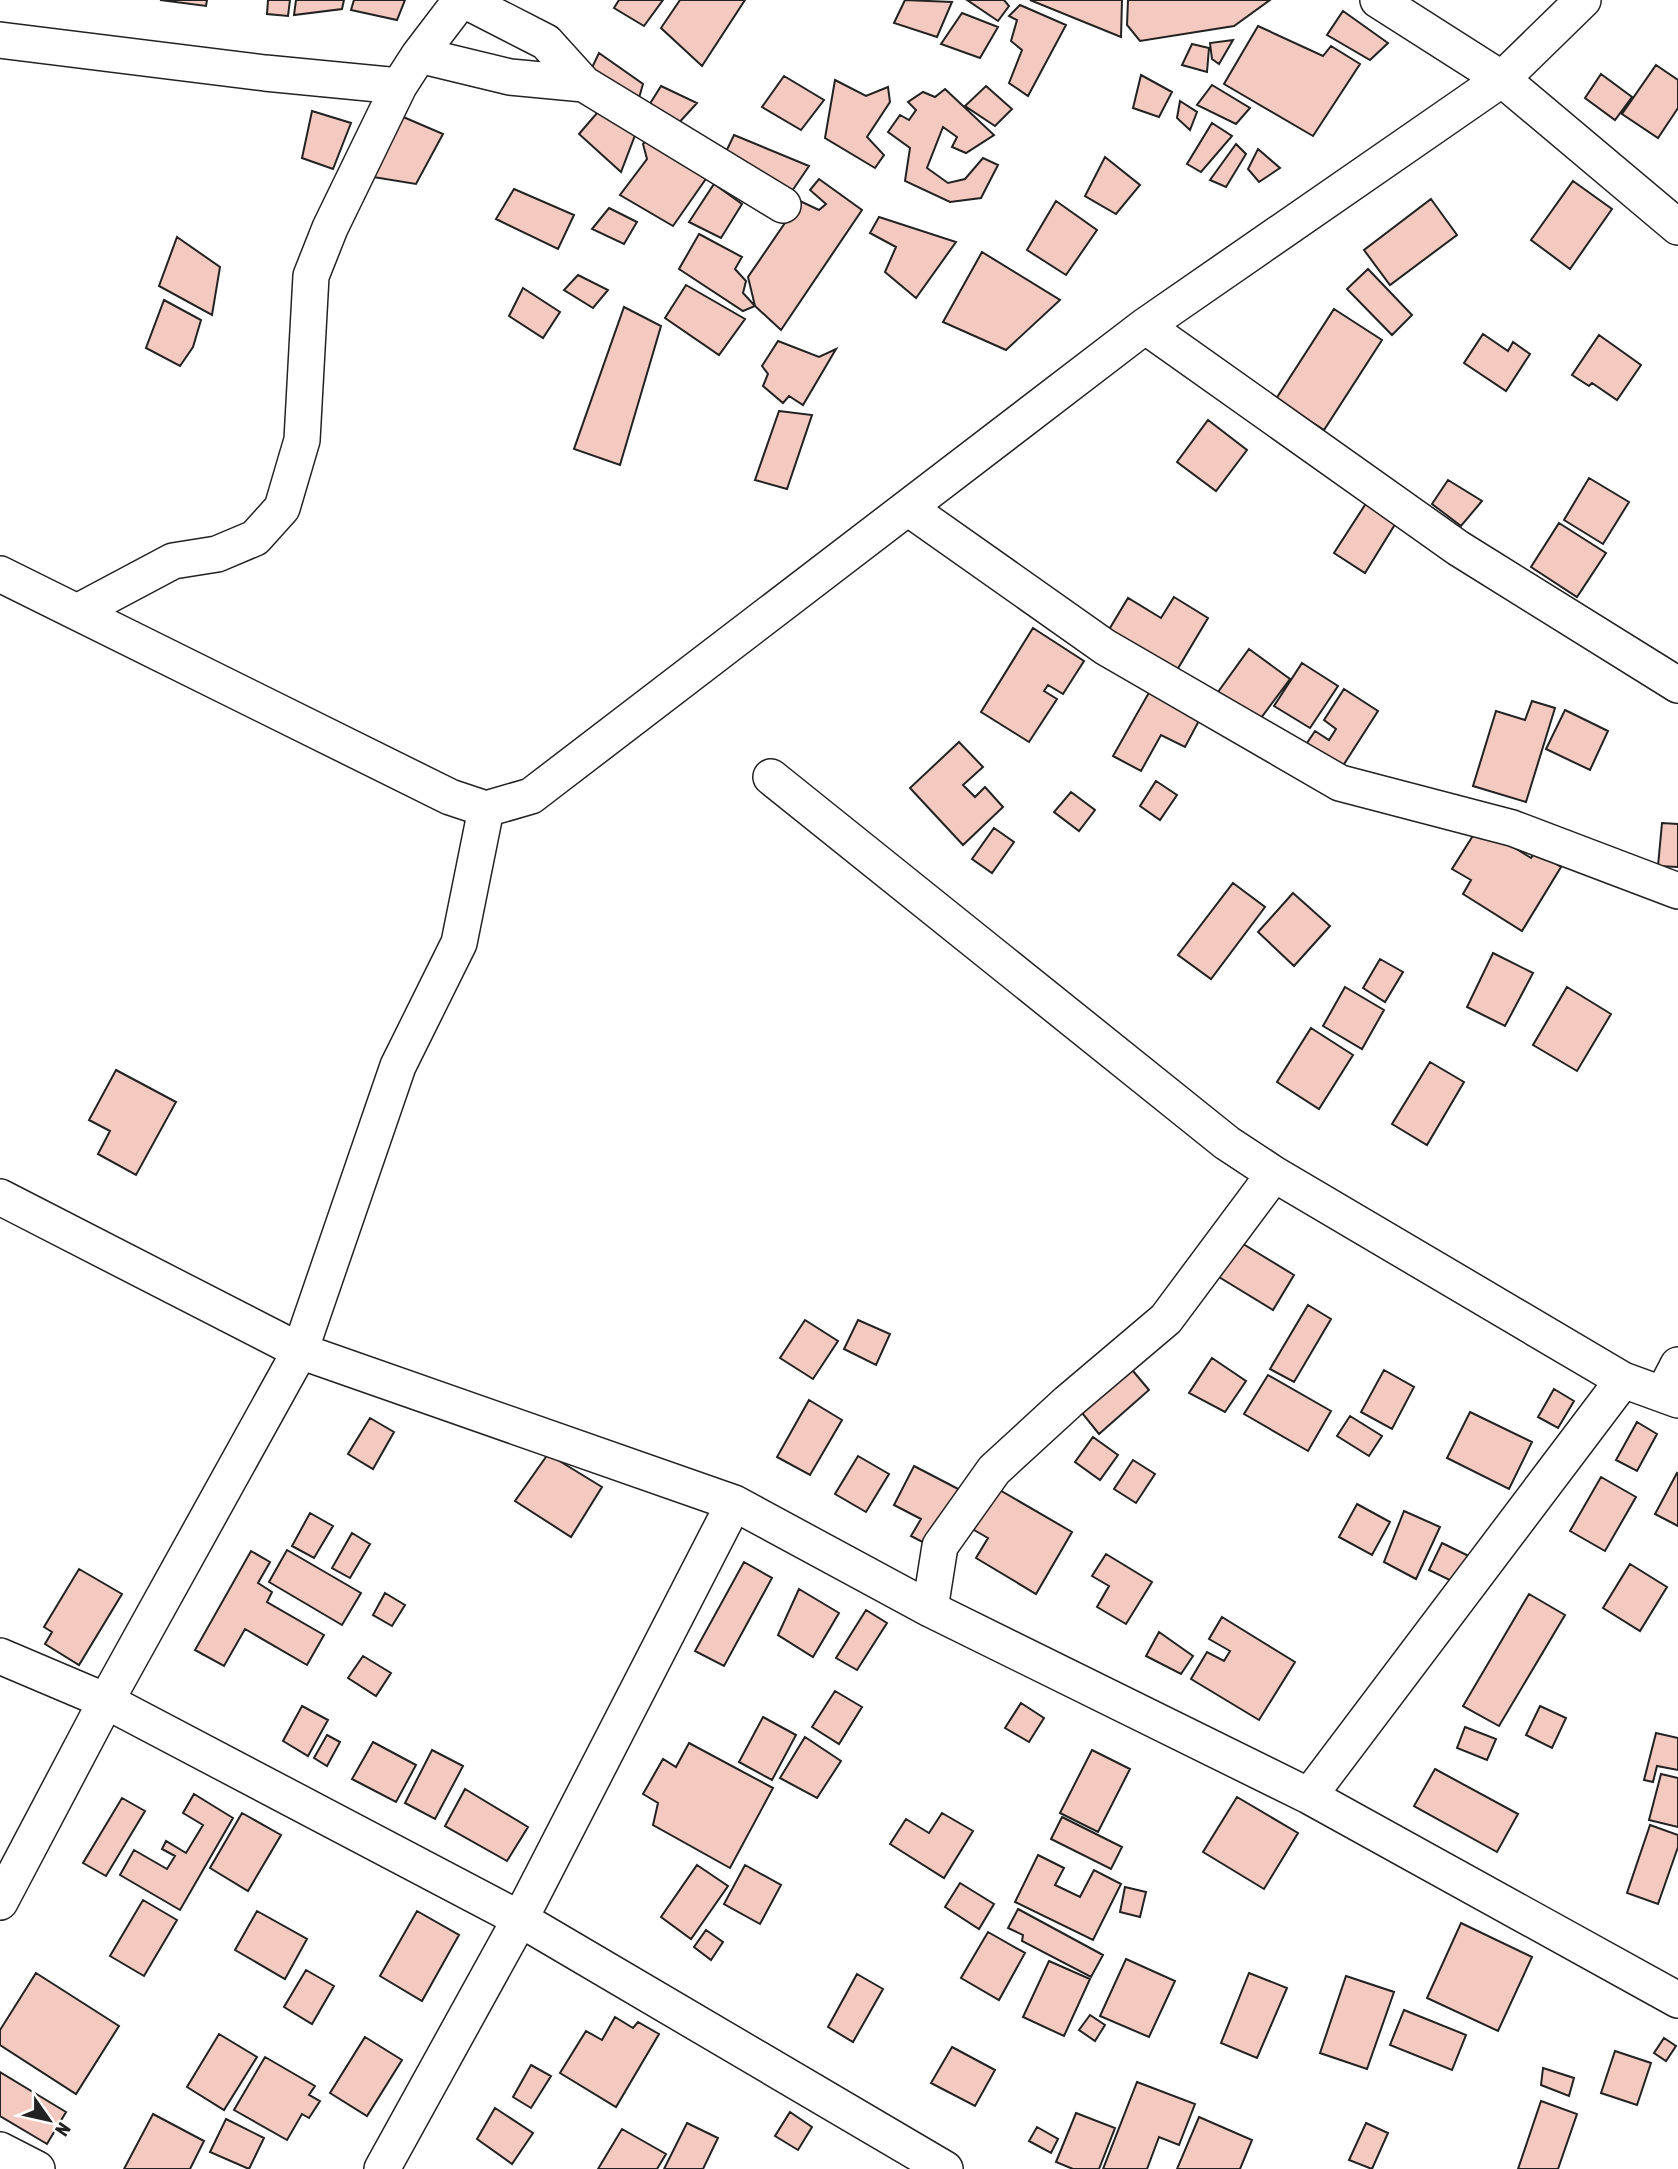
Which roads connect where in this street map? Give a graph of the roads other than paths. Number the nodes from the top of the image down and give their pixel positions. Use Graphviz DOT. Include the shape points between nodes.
graph roads {
  1 [pos="462,0"];
  2 [pos="1378,0"];
  3 [pos="1583,0"];
  4 [pos="0,40"];
  5 [pos="419,55"];
  6 [pos="1502,79"];
  7 [pos="584,84"];
  8 [pos="398,86"];
  9 [pos="783,205"];
  10 [pos="1678,227"];
  11 [pos="1145,326"];
  12 [pos="908,508"];
  13 [pos="0,573"];
  14 [pos="79,611"];
  15 [pos="1678,685"];
  16 [pos="771,777"];
  17 [pos="486,809"];
  18 [pos="1678,891"];
  19 [pos="1274,1174"];
  20 [pos="0,1197"];
  21 [pos="300,1351"];
  22 [pos="1623,1380"];
  23 [pos="1673,1386"];
  24 [pos="734,1503"];
  25 [pos="930,1609"];
  26 [pos="0,1656"];
  27 [pos="106,1702"];
  28 [pos="1309,1796"];
  29 [pos="0,1902"];
  30 [pos="520,1919"];
  31 [pos="1678,2000"];
  32 [pos="0,2150"];
  33 [pos="37,2169"];
  34 [pos="382,2169"];
  35 [pos="945,2169"];
  1 -- 5 [label="street"];
  1 -- 7 [label="street" via="546,42"];
  2 -- 6 [label="street"];
  3 -- 6 [label="street"];
  4 -- 8 [label="street"];
  5 -- 7 [label="street" via="510,77"];
  5 -- 8 [label="street"];
  6 -- 10 [label="street"];
  6 -- 11 [label="street"];
  7 -- 9 [label="street"];
  8 -- 14 [label="street" via="311,276 302,440 282,508 255,538 217,554 173,561"];
  11 -- 12 [label="street"];
  11 -- 15 [label="street" via="1458,548"];
  12 -- 17 [label="street" via="531,796"];
  12 -- 18 [label="street" via="1105,647 1340,783 1512,828"];
  13 -- 14 [label="street"];
  14 -- 17 [label="street" via="450,797"];
  16 -- 19 [label="street" via="1227,1143"];
  17 -- 21 [label="street" via="459,943 398,1066"];
  19 -- 22 [label="street"];
  19 -- 25 [label="street" via="1166,1319 994,1470 940,1546"];
  20 -- 21 [label="street"];
  21 -- 24 [label="street"];
  21 -- 27 [label="street"];
  22 -- 23 [label="street"];
  22 -- 28 [label="street"];
  24 -- 25 [label="street"];
  24 -- 30 [label="street"];
  25 -- 28 [label="street"];
  26 -- 27 [label="street"];
  27 -- 29 [label="street"];
  27 -- 30 [label="street"];
  28 -- 31 [label="street"];
  30 -- 34 [label="street"];
  30 -- 35 [label="street"];
  32 -- 33 [label="street"];
}
